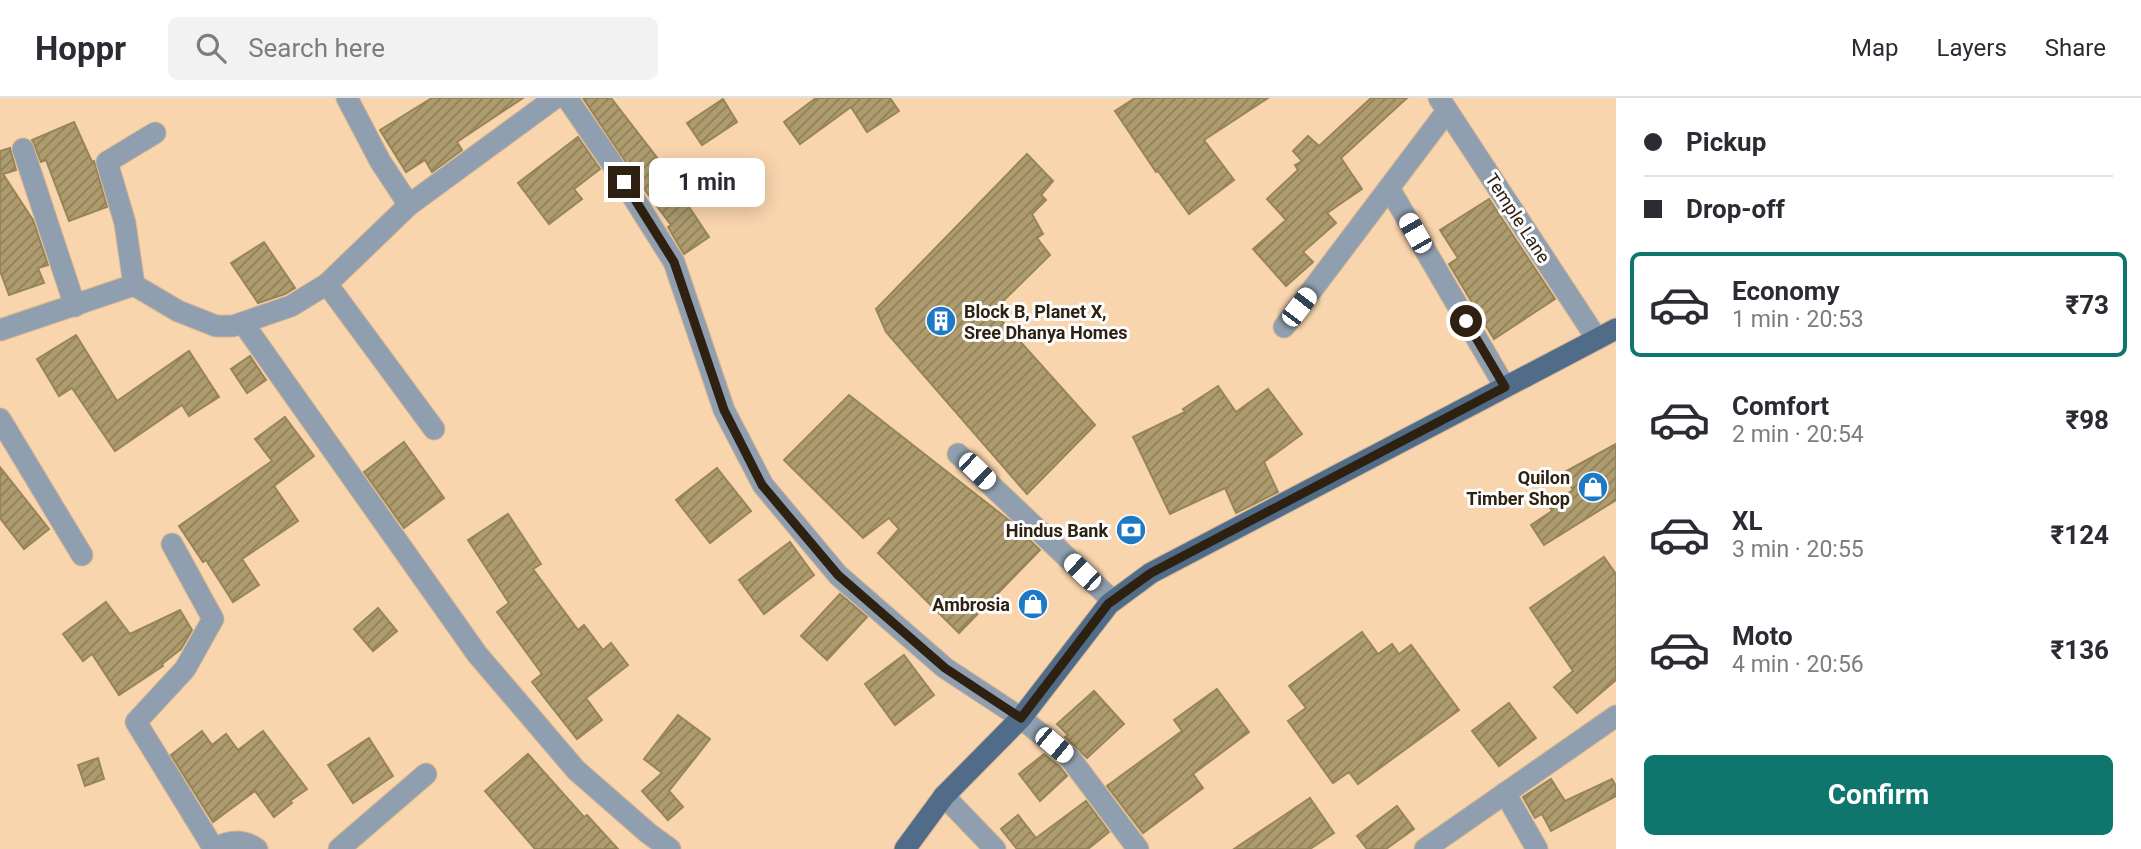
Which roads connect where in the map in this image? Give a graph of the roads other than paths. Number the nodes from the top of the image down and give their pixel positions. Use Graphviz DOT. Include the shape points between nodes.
graph roads {
  1 [pos="346,98"];
  2 [pos="555,98"];
  3 [pos="567,98"];
  4 [pos="1443,105"];
  5 [pos="155,133"];
  6 [pos="23,149"];
  7 [pos="1389,188"];
  8 [pos="409,205"];
  9 [pos="327,284"];
  10 [pos="134,285"];
  11 [pos="75,306"];
  12 [pos="243,323"];
  13 [pos="1284,327"];
  14 [pos="1616,328"];
  15 [pos="0,330"];
  16 [pos="1597,339"];
  17 [pos="1505,387"];
  18 [pos="0,419"];
  19 [pos="434,429"];
  20 [pos="958,454"];
  21 [pos="172,544"];
  22 [pos="82,555"];
  23 [pos="1113,601"];
  24 [pos="1616,716"];
  25 [pos="1021,718"];
  26 [pos="426,774"];
  27 [pos="1505,793"];
  28 [pos="944,796"];
  29 [pos="214,849"];
  30 [pos="257,849"];
  31 [pos="340,849"];
  32 [pos="670,849"];
  33 [pos="905,849"];
  34 [pos="995,849"];
  35 [pos="1138,849"];
  36 [pos="1425,849"];
  37 [pos="1537,849"];
  1 -- 8 [label="street"];
  2 -- 8 [label="street"];
  3 -- 25 [label="street" via="674,262 724,410 762,485 838,575 945,668"];
  4 -- 7 [label="street"];
  4 -- 16 [label="street, Temple Lane"];
  5 -- 10 [label="street" via="107,162 125,223"];
  6 -- 11 [label="street"];
  7 -- 13 [label="street"];
  7 -- 17 [label="street"];
  8 -- 9 [label="street"];
  9 -- 12 [label="street" via="291,306"];
  9 -- 19 [label="street"];
  10 -- 11 [label="street"];
  10 -- 12 [label="street" via="178,311 216,326"];
  11 -- 15 [label="street"];
  12 -- 32 [label="street" via="477,654 576,770"];
  14 -- 16 [label="main road"];
  16 -- 17 [label="main road"];
  17 -- 23 [label="main road" via="1151,573"];
  18 -- 22 [label="street"];
  20 -- 23 [label="street"];
  21 -- 29 [label="street" via="213,619 185,669 136,722"];
  23 -- 25 [label="main road"];
  24 -- 27 [label="street"];
  25 -- 28 [label="main road"];
  25 -- 35 [label="street" via="1070,758"];
  26 -- 31 [label="street"];
  27 -- 36 [label="street"];
  27 -- 37 [label="street"];
  28 -- 33 [label="main road"];
  28 -- 34 [label="street"];
  29 -- 30 [label="street" via="227,842"];
}
